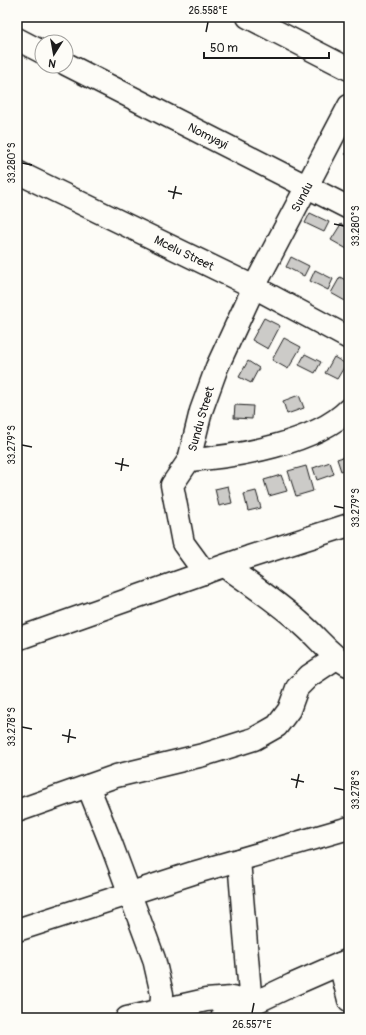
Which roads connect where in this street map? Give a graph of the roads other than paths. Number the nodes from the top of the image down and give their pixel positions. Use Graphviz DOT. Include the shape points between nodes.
graph roads {
  1 [pos="248,17"];
  2 [pos="17,40"];
  3 [pos="34,48"];
  4 [pos="74,68"];
  5 [pos="349,69"];
  6 [pos="349,106"];
  7 [pos="17,172"];
  8 [pos="307,186"];
  9 [pos="349,208"];
  10 [pos="254,288"];
  11 [pos="349,338"];
  12 [pos="349,409"];
  13 [pos="189,460"];
  14 [pos="349,526"];
  15 [pos="215,569"];
  16 [pos="17,638"];
  17 [pos="343,662"];
  18 [pos="88,786"];
  19 [pos="17,811"];
  20 [pos="349,828"];
  21 [pos="239,860"];
  22 [pos="130,894"];
  23 [pos="17,930"];
  24 [pos="344,962"];
  25 [pos="349,1000"];
  26 [pos="252,1011"];
  27 [pos="162,1014"];
  28 [pos="126,1018"];
  29 [pos="222,1018"];
  1 -- 5 [label="street"];
  2 -- 3 [label="street"];
  4 -- 8 [label="street, Nomyayi"];
  6 -- 8 [label="street, Sundu"];
  7 -- 10 [label="street, Mcelu Street"];
  8 -- 9 [label="street, Nomyayi"];
  8 -- 10 [label="street, Sundu"];
  10 -- 11 [label="street, Mcelu Street"];
  10 -- 13 [label="street, Sundu Street" via="217,367 201,411"];
  12 -- 13 [label="street, Sundu Street" via="323,428 296,440 216,458"];
  13 -- 15 [label="street" via="172,485 183,543"];
  14 -- 15 [label="street"];
  15 -- 16 [label="street"];
  15 -- 17 [label="street" via="274,600"];
  17 -- 18 [label="street" via="309,676 297,688 289,710 277,726 254,739"];
  18 -- 19 [label="street"];
  18 -- 22 [label="street"];
  20 -- 21 [label="street"];
  21 -- 22 [label="street"];
  21 -- 26 [label="street"];
  22 -- 23 [label="street"];
  22 -- 27 [label="street" via="154,959 162,994"];
  24 -- 25 [label="street"];
  24 -- 26 [label="street"];
  26 -- 27 [label="street" via="232,998 206,1000"];
  26 -- 29 [label="street"];
  27 -- 28 [label="street"];
}
